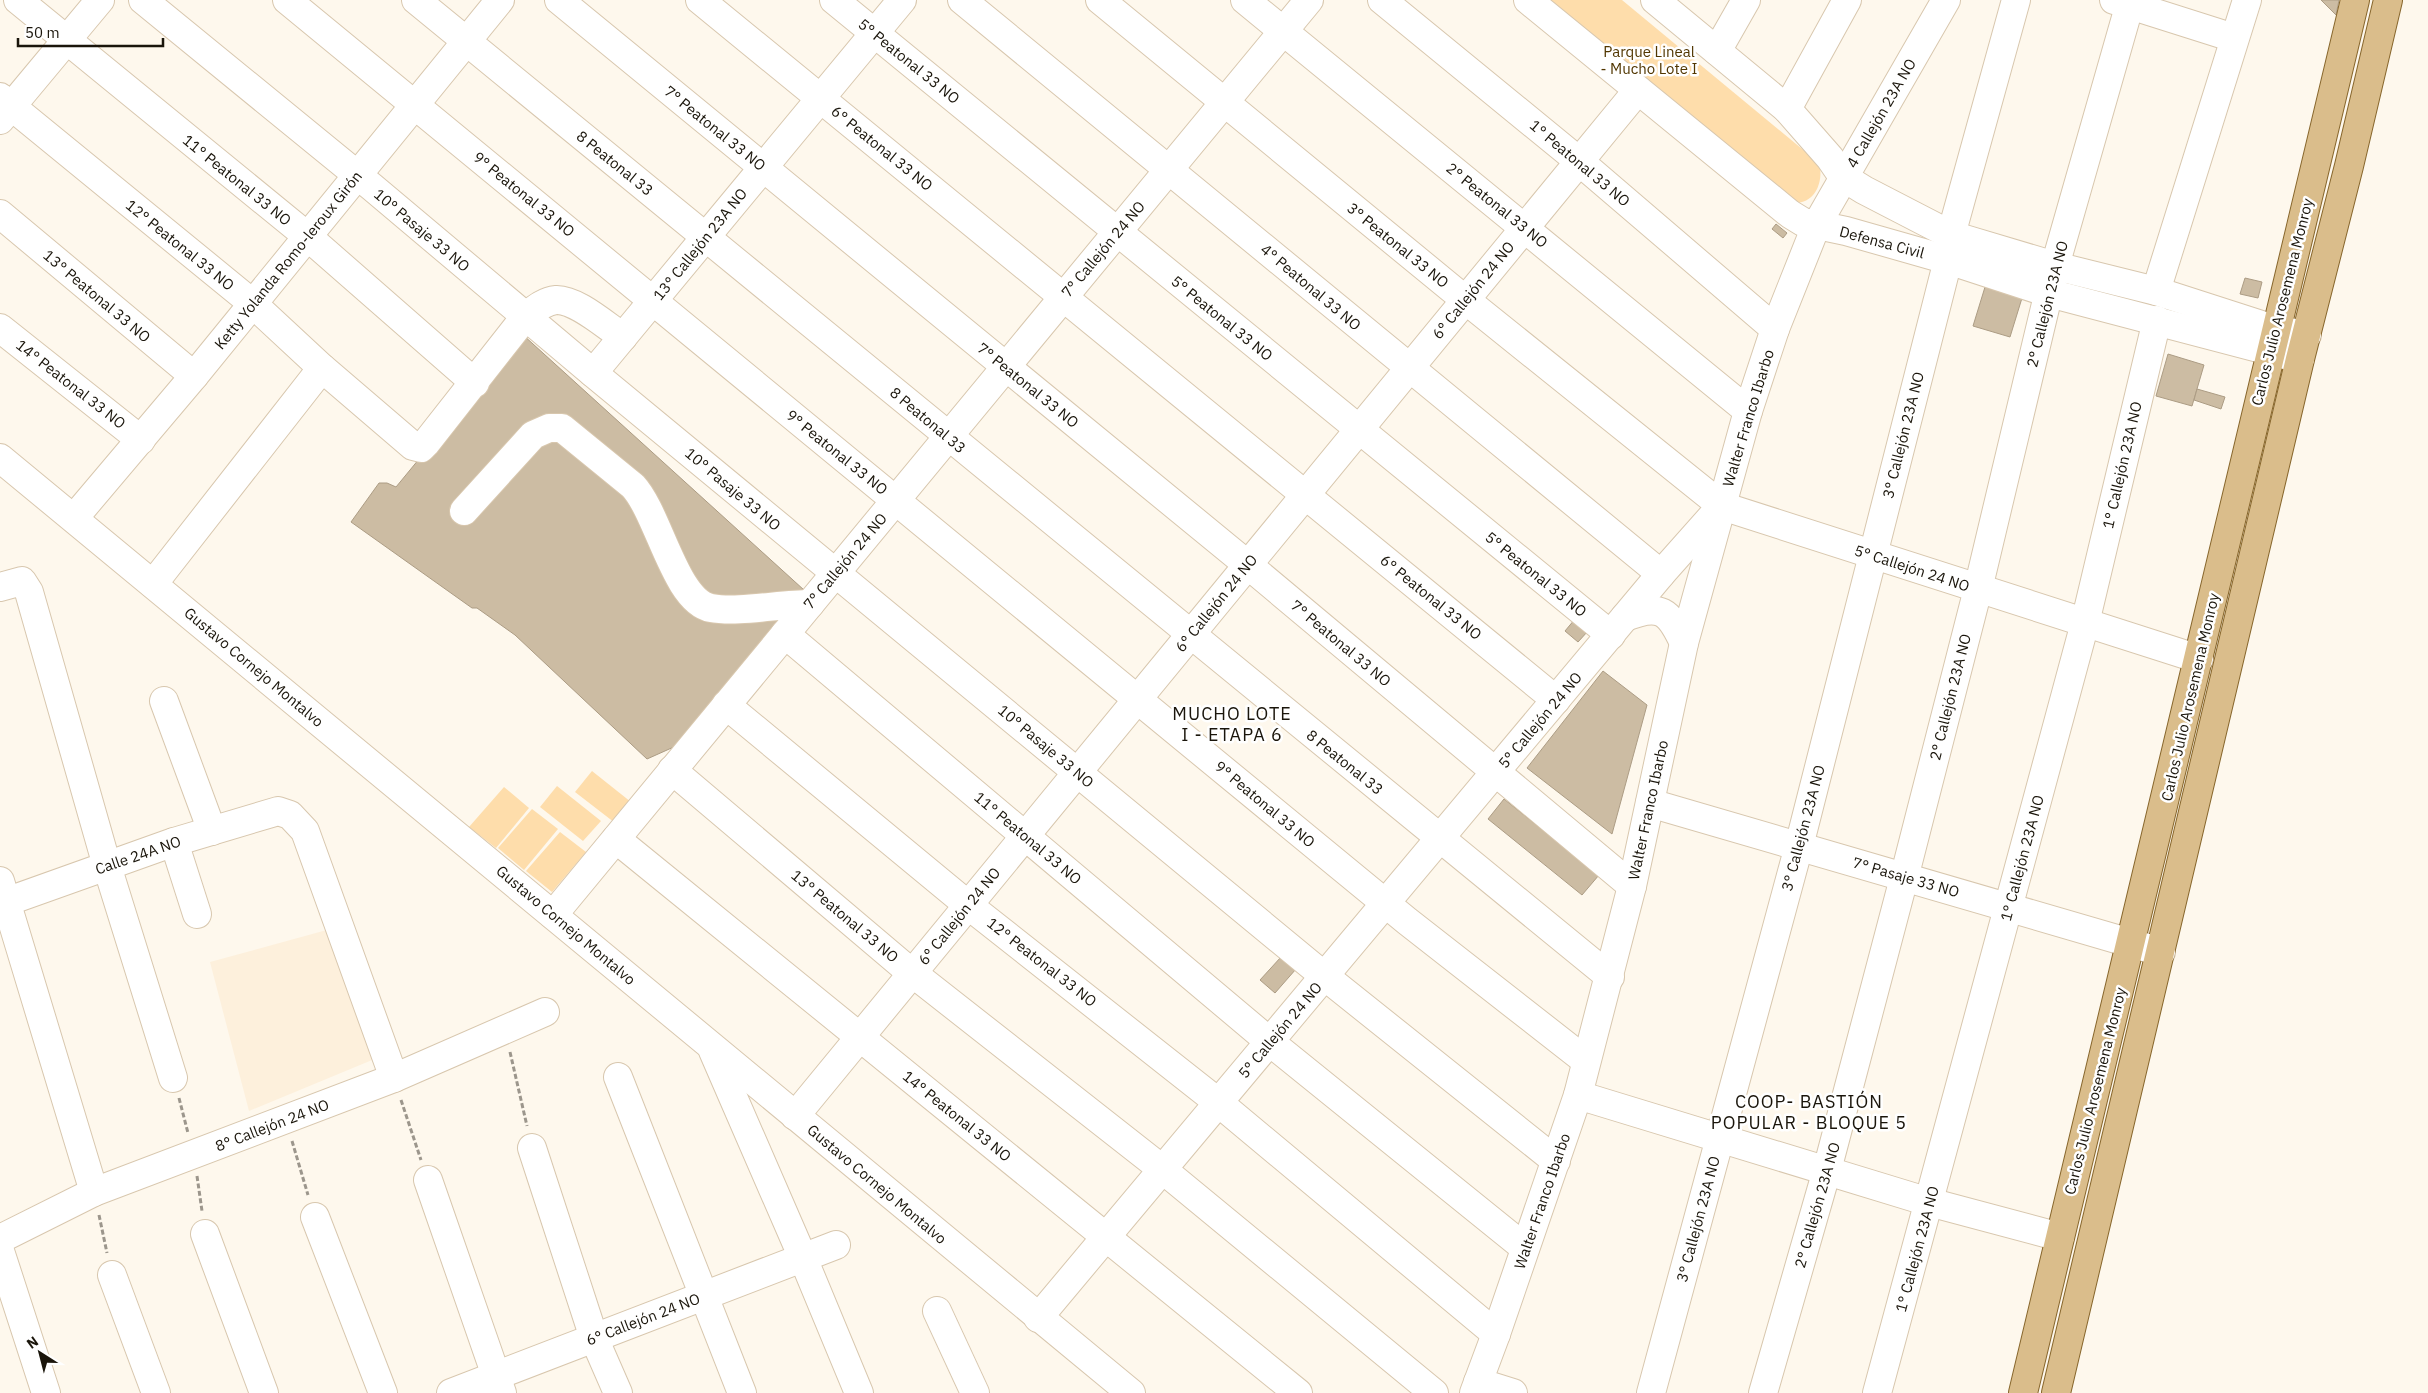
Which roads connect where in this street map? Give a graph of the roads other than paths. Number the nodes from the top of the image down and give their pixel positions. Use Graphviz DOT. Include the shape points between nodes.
graph roads {
  1 [pos="18,0"];
  2 [pos="100,0"];
  3 [pos="143,0"];
  4 [pos="287,0"];
  5 [pos="416,0"];
  6 [pos="500,0"];
  7 [pos="559,0"];
  8 [pos="700,0"];
  9 [pos="834,0"];
  10 [pos="902,0"];
  11 [pos="962,0"];
  12 [pos="1100,0"];
  13 [pos="1245,0"];
  14 [pos="1309,0"];
  15 [pos="1382,0"];
  16 [pos="1528,0"];
  17 [pos="1654,0"];
  18 [pos="1746,0"];
  19 [pos="1847,0"];
  20 [pos="1946,0"];
  21 [pos="2016,0"];
  22 [pos="2246,0"];
  23 [pos="2355,0"];
  24 [pos="2388,0"];
  25 [pos="2125,2"];
  26 [pos="1283,31"];
  27 [pos="875,33"];
  28 [pos="2234,38"];
  29 [pos="67,40"];
  30 [pos="467,41"];
  31 [pos="1717,51"];
  32 [pos="1638,90"];
  33 [pos="821,99"];
  34 [pos="1224,102"];
  35 [pos="414,104"];
  36 [pos="4,108"];
  37 [pos="1787,110"];
  38 [pos="1580,162"];
  39 [pos="763,168"];
  40 [pos="1168,170"];
  41 [pos="356,176"];
  42 [pos="1843,177"];
  43 [pos="0,214"];
  44 [pos="1816,226"];
  45 [pos="1524,228"];
  46 [pos="1117,231"];
  47 [pos="307,236"];
  48 [pos="706,237"];
  49 [pos="1950,248"];
  50 [pos="2055,266"];
  51 [pos="2156,291"];
  52 [pos="2049,293"];
  53 [pos="1063,297"];
  54 [pos="1465,300"];
  55 [pos="653,301"];
  56 [pos="252,303"];
  57 [pos="525,317"];
  58 [pos="2157,320"];
  59 [pos="0,328"];
  60 [pos="1775,329"];
  61 [pos="623,337"];
  62 [pos="2273,341"];
  63 [pos="2303,347"];
  64 [pos="1006,367"];
  65 [pos="322,368"];
  66 [pos="1410,368"];
  67 [pos="593,374"];
  68 [pos="194,376"];
  69 [pos="475,383"];
  70 [pos="1748,411"];
  71 [pos="1359,429"];
  72 [pos="948,436"];
  73 [pos="141,440"];
  74 [pos="0,458"];
  75 [pos="1305,495"];
  76 [pos="896,500"];
  77 [pos="1722,506"];
  78 [pos="464,510"];
  79 [pos="74,518"];
  80 [pos="1872,556"];
  81 [pos="1248,565"];
  82 [pos="836,573"];
  83 [pos="1661,574"];
  84 [pos="153,584"];
  85 [pos="0,587"];
  86 [pos="1978,589"];
  87 [pos="810,604"];
  88 [pos="2085,622"];
  89 [pos="1618,626"];
  90 [pos="785,634"];
  91 [pos="1190,635"];
  92 [pos="1684,643"];
  93 [pos="2199,659"];
  94 [pos="1137,699"];
  95 [pos="1556,700"];
  96 [pos="164,701"];
  97 [pos="726,705"];
  98 [pos="672,770"];
  99 [pos="1077,772"];
  100 [pos="1496,774"];
  101 [pos="1650,803"];
  102 [pos="212,831"];
  103 [pos="1025,836"];
  104 [pos="616,839"];
  105 [pos="1440,839"];
  106 [pos="174,842"];
  107 [pos="1799,846"];
  108 [pos="107,866"];
  109 [pos="1904,878"];
  110 [pos="1632,886"];
  111 [pos="2,895"];
  112 [pos="1386,903"];
  113 [pos="968,905"];
  114 [pos="2009,906"];
  115 [pos="197,914"];
  116 [pos="553,915"];
  117 [pos="2131,942"];
  118 [pos="2162,952"];
  119 [pos="912,973"];
  120 [pos="1325,976"];
  121 [pos="1610,977"];
  122 [pos="545,1012"];
  123 [pos="860,1037"];
  124 [pos="1270,1042"];
  125 [pos="710,1045"];
  126 [pos="1586,1061"];
  127 [pos="618,1077"];
  128 [pos="173,1078"];
  129 [pos="394,1078"];
  130 [pos="1578,1094"];
  131 [pos="1219,1103"];
  132 [pos="795,1116"];
  133 [pos="1720,1138"];
  134 [pos="532,1148"];
  135 [pos="1556,1161"];
  136 [pos="1162,1169"];
  137 [pos="1827,1170"];
  138 [pos="428,1180"];
  139 [pos="94,1192"];
  140 [pos="1929,1202"];
  141 [pos="315,1217"];
  142 [pos="205,1234"];
  143 [pos="2060,1237"];
  144 [pos="1106,1238"];
  145 [pos="0,1239"];
  146 [pos="836,1245"];
  147 [pos="1525,1248"];
  148 [pos="0,1251"];
  149 [pos="803,1258"];
  150 [pos="112,1275"];
  151 [pos="704,1296"];
  152 [pos="937,1311"];
  153 [pos="1038,1318"];
  154 [pos="1496,1334"];
  155 [pos="594,1338"];
  156 [pos="498,1385"];
  157 [pos="1476,1387"];
  158 [pos="46,1393"];
  159 [pos="156,1393"];
  160 [pos="264,1393"];
  161 [pos="383,1393"];
  162 [pos="451,1393"];
  163 [pos="618,1393"];
  164 [pos="742,1393"];
  165 [pos="859,1393"];
  166 [pos="975,1393"];
  167 [pos="1131,1393"];
  168 [pos="1298,1393"];
  169 [pos="1434,1393"];
  170 [pos="1513,1393"];
  171 [pos="1651,1393"];
  172 [pos="1763,1393"];
  173 [pos="1878,1393"];
  174 [pos="2022,1393"];
  175 [pos="2056,1393"];
  1 -- 29 [label="street, 11° Peatonal 33 NO"];
  2 -- 29 [label="street"];
  3 -- 41 [label="street, 10° Pasaje 33 NO"];
  4 -- 35 [label="street, 9° Peatonal 33 NO"];
  5 -- 30 [label="street, 8 Peatonal 33"];
  6 -- 30 [label="street, Ketty Yolanda Romo-leroux Girón"];
  7 -- 39 [label="street, 7° Peatonal 33 NO"];
  8 -- 33 [label="street, 6° Peatonal 33 NO"];
  9 -- 27 [label="street, 5° Peatonal 33 NO"];
  10 -- 27 [label="street, 13° Callejón 23A NO"];
  11 -- 40 [label="street, 4° Peatonal 33 NO"];
  12 -- 34 [label="street, 3° Peatonal 33 NO"];
  13 -- 26 [label="street, 2° Peatonal 33 NO"];
  14 -- 26 [label="street, 7° Callejón 24 NO"];
  15 -- 38 [label="street, 1° Peatonal 33 NO"];
  16 -- 32 [label="street, Defensa Civil"];
  17 -- 31 [label="street, Defensa Civil"];
  18 -- 31 [label="street"];
  19 -- 37 [label="street"];
  20 -- 42 [label="street, 4 Callejón 23A NO"];
  21 -- 49 [label="street, 3° Callejón 23A NO"];
  22 -- 28 [label="street"];
  23 -- 62 [label="main road, Carlos Julio Arosemena Monroy"];
  24 -- 63 [label="main road, Carlos Julio Arosemena Monroy" via="2350,166"];
  25 -- 28 [label="street"];
  25 -- 50 [label="street, 2° Callejón 23A NO"];
  26 -- 34 [label="street, 7° Callejón 24 NO"];
  26 -- 45 [label="street, 2° Peatonal 33 NO"];
  27 -- 33 [label="street, 13° Callejón 23A NO"];
  27 -- 46 [label="street, 5° Peatonal 33 NO"];
  28 -- 51 [label="street"];
  29 -- 36 [label="street"];
  29 -- 47 [label="street, 11° Peatonal 33 NO"];
  30 -- 35 [label="street, Ketty Yolanda Romo-leroux Girón"];
  30 -- 48 [label="street, 8 Peatonal 33"];
  31 -- 37 [label="street, Defensa Civil"];
  32 -- 38 [label="street, 6° Callejón 24 NO"];
  32 -- 44 [label="street, Defensa Civil" via="1790,214"];
  33 -- 39 [label="street, 13° Callejón 23A NO"];
  33 -- 53 [label="street, 6° Peatonal 33 NO"];
  34 -- 40 [label="street, 7° Callejón 24 NO"];
  34 -- 54 [label="street, 3° Peatonal 33 NO"];
  35 -- 41 [label="street, Ketty Yolanda Romo-leroux Girón"];
  35 -- 55 [label="street, 9° Peatonal 33 NO"];
  36 -- 56 [label="street, 12° Peatonal 33 NO"];
  37 -- 42 [label="street, Defensa Civil"];
  38 -- 45 [label="street, 6° Callejón 24 NO"];
  38 -- 60 [label="street, 1° Peatonal 33 NO"];
  39 -- 48 [label="street, 13° Callejón 23A NO"];
  39 -- 64 [label="street, 7° Peatonal 33 NO"];
  40 -- 46 [label="street, 7° Callejón 24 NO"];
  40 -- 66 [label="street, 4° Peatonal 33 NO"];
  41 -- 47 [label="street, Ketty Yolanda Romo-leroux Girón"];
  41 -- 57 [label="street, 10° Pasaje 33 NO"];
  42 -- 44 [label="street, 4 Callejón 23A NO"];
  42 -- 49 [label="street, Defensa Civil"];
  43 -- 68 [label="street, 13° Peatonal 33 NO"];
  44 -- 49 [label="street, Defensa Civil"];
  44 -- 60 [label="street, Walter Franco Ibarbo"];
  45 -- 54 [label="street, 6° Callejón 24 NO"];
  45 -- 70 [label="street, 2° Peatonal 33 NO"];
  46 -- 53 [label="street, 7° Callejón 24 NO"];
  46 -- 71 [label="street, 5° Peatonal 33 NO"];
  47 -- 56 [label="street, Ketty Yolanda Romo-leroux Girón"];
  47 -- 69 [label="street, 11° Peatonal 33 NO"];
  48 -- 55 [label="street, 13° Callejón 23A NO"];
  48 -- 72 [label="street, 8 Peatonal 33"];
  49 -- 50 [label="street, Defensa Civil"];
  49 -- 52 [label="street, Defensa Civil"];
  49 -- 80 [label="street, 3° Callejón 23A NO"];
  50 -- 51 [label="street, Defensa Civil"];
  50 -- 52 [label="street, 2° Callejón 23A NO"];
  51 -- 62 [label="street, Defensa Civil"];
  52 -- 58 [label="street, Defensa Civil"];
  52 -- 86 [label="street, 2° Callejón 23A NO"];
  53 -- 64 [label="street, 7° Callejón 24 NO"];
  53 -- 75 [label="street, 6° Peatonal 33 NO"];
  54 -- 66 [label="street, 6° Callejón 24 NO"];
  54 -- 77 [label="street, 3° Peatonal 33 NO"];
  55 -- 61 [label="street, 13° Callejón 23A NO"];
  55 -- 76 [label="street, 9° Peatonal 33 NO"];
  56 -- 65 [label="street, 12° Peatonal 33 NO"];
  56 -- 68 [label="street, Ketty Yolanda Romo-leroux Girón"];
  57 -- 61 [label="street" via="554,300 569,301"];
  57 -- 67 [label="street, 10° Pasaje 33 NO"];
  57 -- 69 [label="street"];
  58 -- 62 [label="street, Defensa Civil"];
  58 -- 88 [label="street, 1° Callejón 23A NO"];
  59 -- 73 [label="street, 14° Peatonal 33 NO"];
  60 -- 70 [label="street, Walter Franco Ibarbo"];
  61 -- 67 [label="street, 13° Callejón 23A NO"];
  62 -- 63 [label="street, Defensa Civil"];
  62 -- 93 [label="main road, Carlos Julio Arosemena Monroy"];
  63 -- 118 [label="main road, Carlos Julio Arosemena Monroy"];
  64 -- 72 [label="street, 7° Callejón 24 NO"];
  64 -- 81 [label="street, 7° Peatonal 33 NO"];
  65 -- 69 [label="street, 12° Peatonal 33 NO" via="413,446 421,448"];
  65 -- 84 [label="street"];
  66 -- 71 [label="street, 6° Callejón 24 NO"];
  66 -- 83 [label="street, 4° Peatonal 33 NO"];
  67 -- 82 [label="street, 10° Pasaje 33 NO"];
  68 -- 73 [label="street, Ketty Yolanda Romo-leroux Girón"];
  70 -- 77 [label="street, Walter Franco Ibarbo"];
  71 -- 75 [label="street, 6° Callejón 24 NO"];
  71 -- 89 [label="street, 5° Peatonal 33 NO"];
  72 -- 76 [label="street, 7° Callejón 24 NO"];
  72 -- 91 [label="street, 8 Peatonal 33"];
  73 -- 79 [label="street, Ketty Yolanda Romo-leroux Girón"];
  74 -- 79 [label="street, Gustavo Cornejo Montalvo"];
  75 -- 81 [label="street, 6° Callejón 24 NO"];
  75 -- 95 [label="street, 6° Peatonal 33 NO"];
  76 -- 82 [label="street, 7° Callejón 24 NO"];
  76 -- 94 [label="street, 9° Peatonal 33 NO"];
  77 -- 80 [label="street, 5° Callejón 24 NO"];
  77 -- 83 [label="street, 5° Callejón 24 NO"];
  77 -- 92 [label="street, Walter Franco Ibarbo"];
  78 -- 87 [label="street" via="532,436 550,428 562,428 643,497 678,578 694,599 709,608 726,609"];
  79 -- 84 [label="street, Gustavo Cornejo Montalvo"];
  80 -- 86 [label="street, 5° Callejón 24 NO"];
  80 -- 107 [label="street, 3° Callejón 23A NO"];
  81 -- 91 [label="street, 6° Callejón 24 NO"];
  81 -- 100 [label="street, 7° Peatonal 33 NO"];
  82 -- 87 [label="street, 7° Callejón 24 NO"];
  82 -- 99 [label="street, 10° Pasaje 33 NO"];
  83 -- 89 [label="street, 5° Callejón 24 NO"];
  84 -- 116 [label="street, Gustavo Cornejo Montalvo"];
  85 -- 108 [label="street" via="22,581 29,592"];
  86 -- 88 [label="street, 5° Callejón 24 NO"];
  86 -- 109 [label="street, 2° Callejón 23A NO"];
  87 -- 90 [label="street, 7° Callejón 24 NO"];
  88 -- 93 [label="street, 5° Callejón 24 NO"];
  88 -- 114 [label="street, 1° Callejón 23A NO"];
  89 -- 92 [label="street" via="1641,611 1663,612 1672,619"];
  89 -- 95 [label="street, 5° Callejón 24 NO"];
  90 -- 97 [label="street, 7° Callejón 24 NO"];
  90 -- 103 [label="street, 11° Peatonal 33 NO"];
  91 -- 94 [label="street, 6° Callejón 24 NO"];
  91 -- 105 [label="street, 8 Peatonal 33"];
  92 -- 101 [label="street, Walter Franco Ibarbo"];
  93 -- 117 [label="main road, Carlos Julio Arosemena Monroy"];
  94 -- 99 [label="street, 6° Callejón 24 NO"];
  94 -- 112 [label="street, 9° Peatonal 33 NO"];
  95 -- 100 [label="street, 5° Callejón 24 NO"];
  96 -- 102 [label="street"];
  97 -- 98 [label="street, 7° Callejón 24 NO"];
  97 -- 113 [label="street, 12° Peatonal 33 NO"];
  98 -- 104 [label="street, 7° Callejón 24 NO"];
  98 -- 119 [label="street, 13° Peatonal 33 NO"];
  99 -- 103 [label="street, 6° Callejón 24 NO"];
  99 -- 120 [label="street, 10° Pasaje 33 NO"];
  100 -- 105 [label="street, 5° Callejón 24 NO"];
  100 -- 110 [label="street, 7° Peatonal 33 NO"];
  101 -- 107 [label="street, 7° Pasaje 33 NO"];
  101 -- 110 [label="street, Walter Franco Ibarbo"];
  102 -- 106 [label="street, Calle 24A NO"];
  102 -- 129 [label="street, Calle 24A NO" via="278,811 290,815 304,832"];
  103 -- 113 [label="street, 6° Callejón 24 NO"];
  103 -- 124 [label="street, 11° Peatonal 33 NO"];
  104 -- 116 [label="street, 7° Callejón 24 NO"];
  104 -- 123 [label="street, 14° Peatonal 33 NO"];
  105 -- 112 [label="street, 5° Callejón 24 NO"];
  105 -- 121 [label="street, 8 Peatonal 33"];
  106 -- 108 [label="street, Calle 24A NO"];
  106 -- 115 [label="street"];
  107 -- 109 [label="street, 7° Pasaje 33 NO"];
  107 -- 133 [label="street, 3° Callejón 23A NO"];
  108 -- 111 [label="street, Calle 24A NO"];
  108 -- 128 [label="street"];
  109 -- 114 [label="street, 7° Pasaje 33 NO"];
  109 -- 137 [label="street, 2° Callejón 23A NO"];
  110 -- 121 [label="street, Walter Franco Ibarbo"];
  111 -- 139 [label="street"];
  112 -- 120 [label="street, 5° Callejón 24 NO"];
  112 -- 126 [label="street, 9° Peatonal 33 NO"];
  113 -- 119 [label="street, 6° Callejón 24 NO"];
  113 -- 131 [label="street, 12° Peatonal 33 NO"];
  114 -- 117 [label="street, 7° Pasaje 33 NO"];
  114 -- 140 [label="street, 1° Callejón 23A NO"];
  116 -- 125 [label="street, Gustavo Cornejo Montalvo"];
  117 -- 118 [label="street, 7° Pasaje 33 NO"];
  117 -- 143 [label="main road, Carlos Julio Arosemena Monroy"];
  118 -- 175 [label="main road, Carlos Julio Arosemena Monroy"];
  119 -- 123 [label="street, 6° Callejón 24 NO"];
  119 -- 136 [label="street, 13° Peatonal 33 NO"];
  120 -- 124 [label="street, 5° Callejón 24 NO"];
  120 -- 135 [label="street, 10° Pasaje 33 NO"];
  121 -- 126 [label="street, Walter Franco Ibarbo"];
  122 -- 129 [label="street, 8° Callejón 24 NO"];
  123 -- 132 [label="street, 6° Callejón 24 NO"];
  123 -- 144 [label="street, 14° Peatonal 33 NO"];
  124 -- 131 [label="street, 5° Callejón 24 NO"];
  124 -- 147 [label="street, 11° Peatonal 33 NO"];
  125 -- 132 [label="street, Gustavo Cornejo Montalvo"];
  125 -- 149 [label="street"];
  126 -- 130 [label="street, Walter Franco Ibarbo"];
  127 -- 151 [label="street"];
  129 -- 139 [label="street, 8° Callejón 24 NO"];
  130 -- 133 [label="street"];
  130 -- 135 [label="street, Walter Franco Ibarbo"];
  131 -- 136 [label="street, 5° Callejón 24 NO"];
  131 -- 154 [label="street, 12° Peatonal 33 NO"];
  132 -- 153 [label="street, Gustavo Cornejo Montalvo"];
  133 -- 137 [label="street"];
  133 -- 171 [label="street, 3° Callejón 23A NO"];
  134 -- 155 [label="street"];
  135 -- 147 [label="street, Walter Franco Ibarbo"];
  136 -- 144 [label="street, 5° Callejón 24 NO"];
  136 -- 169 [label="street, 13° Peatonal 33 NO"];
  137 -- 140 [label="street"];
  137 -- 172 [label="street, 2° Callejón 23A NO"];
  138 -- 156 [label="street"];
  139 -- 145 [label="street, 8° Callejón 24 NO"];
  140 -- 143 [label="street"];
  140 -- 173 [label="street, 1° Callejón 23A NO"];
  141 -- 161 [label="street"];
  142 -- 160 [label="street"];
  143 -- 174 [label="main road, Carlos Julio Arosemena Monroy"];
  144 -- 153 [label="street, 5° Callejón 24 NO"];
  144 -- 168 [label="street, 14° Peatonal 33 NO"];
  146 -- 149 [label="street, 6° Callejón 24 NO"];
  147 -- 154 [label="street, Walter Franco Ibarbo"];
  148 -- 158 [label="street"];
  149 -- 151 [label="street, 6° Callejón 24 NO"];
  149 -- 165 [label="street"];
  150 -- 159 [label="street"];
  151 -- 155 [label="street, 6° Callejón 24 NO"];
  151 -- 164 [label="street"];
  152 -- 166 [label="street"];
  153 -- 167 [label="street, Gustavo Cornejo Montalvo"];
  154 -- 157 [label="street, Walter Franco Ibarbo"];
  155 -- 156 [label="street, 6° Callejón 24 NO"];
  155 -- 163 [label="street"];
  156 -- 162 [label="street, 6° Callejón 24 NO"];
  157 -- 170 [label="street"];
}
